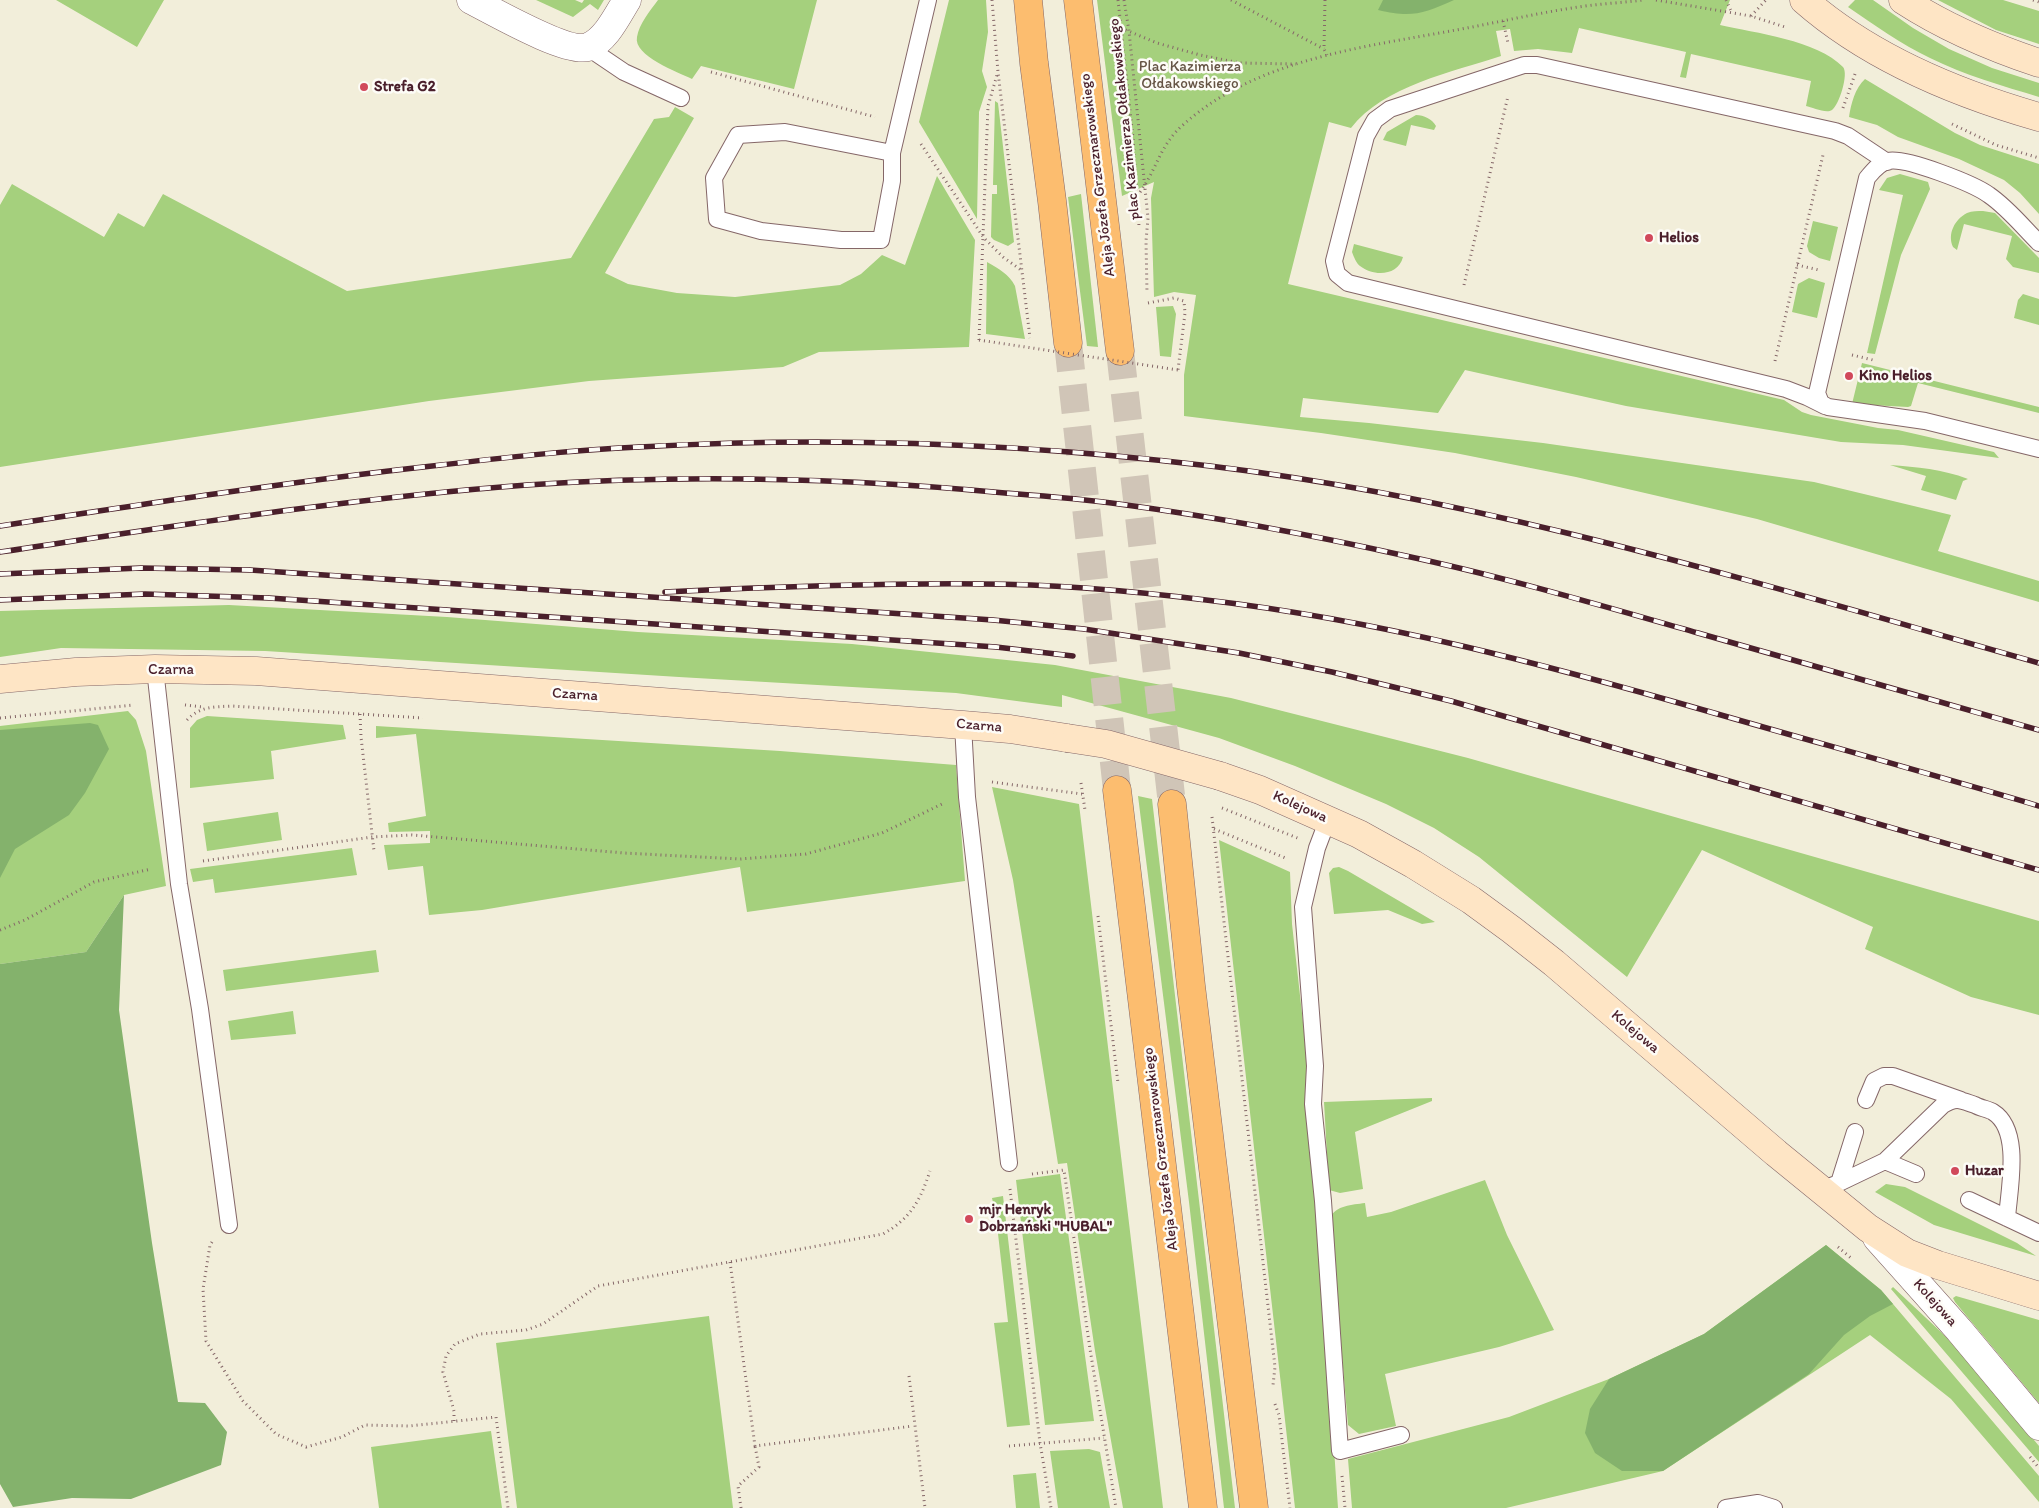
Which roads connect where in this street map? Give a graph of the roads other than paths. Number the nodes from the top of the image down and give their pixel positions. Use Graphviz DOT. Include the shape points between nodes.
graph roads {
  1 [pos="471,0"];
  2 [pos="626,0"];
  3 [pos="928,0"];
  4 [pos="1028,0"];
  5 [pos="1078,0"];
  6 [pos="1804,0"];
  7 [pos="1903,0"];
  8 [pos="587,47"];
  9 [pos="2039,63"];
  10 [pos="681,98"];
  11 [pos="2039,117"];
  12 [pos="892,153"];
  13 [pos="1887,162"];
  14 [pos="2039,243"];
  15 [pos="1068,343"];
  16 [pos="1120,351"];
  17 [pos="1825,406"];
  18 [pos="2039,449"];
  19 [pos="155,669"];
  20 [pos="0,679"];
  21 [pos="963,725"];
  22 [pos="1148,756"];
  23 [pos="1117,790"];
  24 [pos="1172,804"];
  25 [pos="1328,819"];
  26 [pos="1866,1100"];
  27 [pos="1960,1100"];
  28 [pos="1855,1132"];
  29 [pos="1885,1161"];
  30 [pos="1009,1170"];
  31 [pos="1916,1174"];
  32 [pos="1830,1186"];
  33 [pos="1969,1200"];
  34 [pos="2007,1218"];
  35 [pos="229,1225"];
  36 [pos="1868,1228"];
  37 [pos="2039,1233"];
  38 [pos="2039,1296"];
  39 [pos="2039,1426"];
  40 [pos="1401,1436"];
  41 [pos="1203,1508"];
  42 [pos="1254,1508"];
  43 [pos="1726,1508"];
  44 [pos="1774,1508"];
  1 -- 8 [label="street" via="565,46"];
  2 -- 8 [label="street" via="603,35"];
  3 -- 12 [label="lane"];
  4 -- 15 [label="main road"];
  5 -- 16 [label="main road, Aleja Józefa Grzecznarowskiego"];
  6 -- 11 [label="street" via="1862,41 1914,70 1973,96"];
  7 -- 9 [label="street" via="1982,43"];
  8 -- 10 [label="lane" via="624,72"];
  12 -- 12 [label="lane" via="892,181 881,240 841,240 761,231 717,219 714,178 738,135 784,132"];
  13 -- 14 [label="lane" via="1906,162 1976,186 1999,202"];
  13 -- 17 [label="lane" via="1868,178 1818,388 1819,399"];
  13 -- 17 [label="lane" via="1848,136 1834,131 1537,65 1524,65 1390,109 1375,120 1366,136 1334,261 1337,274 1348,283 1769,385 1795,392"];
  17 -- 18 [label="lane" via="1925,421"];
  19 -- 20 [label="street, Czarna"];
  19 -- 21 [label="street, Czarna" via="256,671"];
  19 -- 35 [label="lane" via="176,864 200,1009"];
  21 -- 22 [label="street, Czarna, bridge" via="1106,744"];
  21 -- 30 [label="lane" via="966,793"];
  22 -- 25 [label="street, Kolejowa, bridge" via="1220,776"];
  23 -- 41 [label="main road, Aleja Józefa Grzecznarowskiego"];
  24 -- 42 [label="main road"];
  25 -- 32 [label="street, Kolejowa" via="1413,864 1512,930"];
  25 -- 40 [label="lane" via="1317,848 1303,907 1315,1066 1313,1104 1340,1452"];
  26 -- 27 [label="lane" via="1874,1081 1893,1076"];
  27 -- 29 [label="lane" via="1952,1099 1943,1105"];
  27 -- 34 [label="lane" via="1993,1112 2007,1129 2012,1145"];
  28 -- 32 [label="lane"];
  29 -- 31 [label="lane"];
  29 -- 32 [label="lane"];
  32 -- 36 [label="street, Kolejowa"];
  33 -- 34 [label="lane"];
  34 -- 37 [label="lane"];
  36 -- 38 [label="street" via="1915,1256"];
  36 -- 39 [label="street, Kolejowa"];
  43 -- 44 [label="lane" via="1758,1503"];
}
